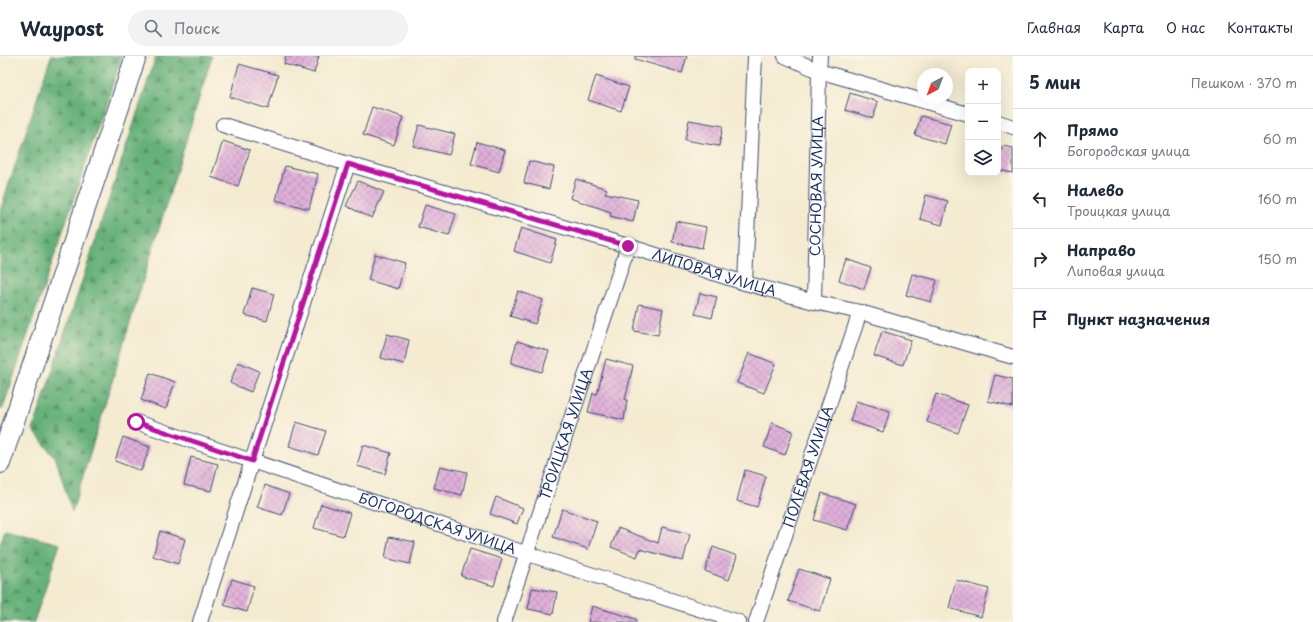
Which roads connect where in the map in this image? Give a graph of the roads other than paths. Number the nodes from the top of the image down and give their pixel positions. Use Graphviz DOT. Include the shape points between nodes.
graph roads {
  1 [pos="136,56"];
  2 [pos="754,56"];
  3 [pos="785,56"];
  4 [pos="820,56"];
  5 [pos="819,71"];
  6 [pos="965,113"];
  7 [pos="1001,123"];
  8 [pos="223,125"];
  9 [pos="1013,127"];
  10 [pos="348,164"];
  11 [pos="628,246"];
  12 [pos="745,283"];
  13 [pos="814,302"];
  14 [pos="860,312"];
  15 [pos="1013,357"];
  16 [pos="136,422"];
  17 [pos="252,461"];
  18 [pos="0,463"];
  19 [pos="528,554"];
  20 [pos="200,622"];
  21 [pos="504,622"];
  22 [pos="739,622"];
  23 [pos="756,622"];
  1 -- 18 [label="street"];
  2 -- 12 [label="street"];
  3 -- 5 [label="street"];
  4 -- 5 [label="street, СОСНОВАЯ УЛИЦА"];
  5 -- 6 [label="street"];
  5 -- 13 [label="street, СОСНОВАЯ УЛИЦА"];
  7 -- 9 [label="street"];
  8 -- 10 [label="street, ЛИПОВАЯ УЛИЦА"];
  10 -- 11 [label="street, ЛИПОВАЯ УЛИЦА"];
  10 -- 17 [label="street"];
  11 -- 12 [label="street, ЛИПОВАЯ УЛИЦА"];
  11 -- 19 [label="street, ТРОИЦКАЯ УЛИЦА"];
  12 -- 13 [label="street, ЛИПОВАЯ УЛИЦА"];
  13 -- 14 [label="street, ЛИПОВАЯ УЛИЦА"];
  14 -- 15 [label="street, ЛИПОВАЯ УЛИЦА"];
  14 -- 23 [label="street, ПОЛЕВАЯ УЛИЦА"];
  16 -- 17 [label="street, БОГОРОДСКАЯ УЛИЦА"];
  17 -- 19 [label="street, БОГОРОДСКАЯ УЛИЦА"];
  17 -- 20 [label="street"];
  19 -- 21 [label="street, ТРОИЦКАЯ УЛИЦА"];
  19 -- 22 [label="street, БОГОРОДСКАЯ УЛИЦА"];
}
